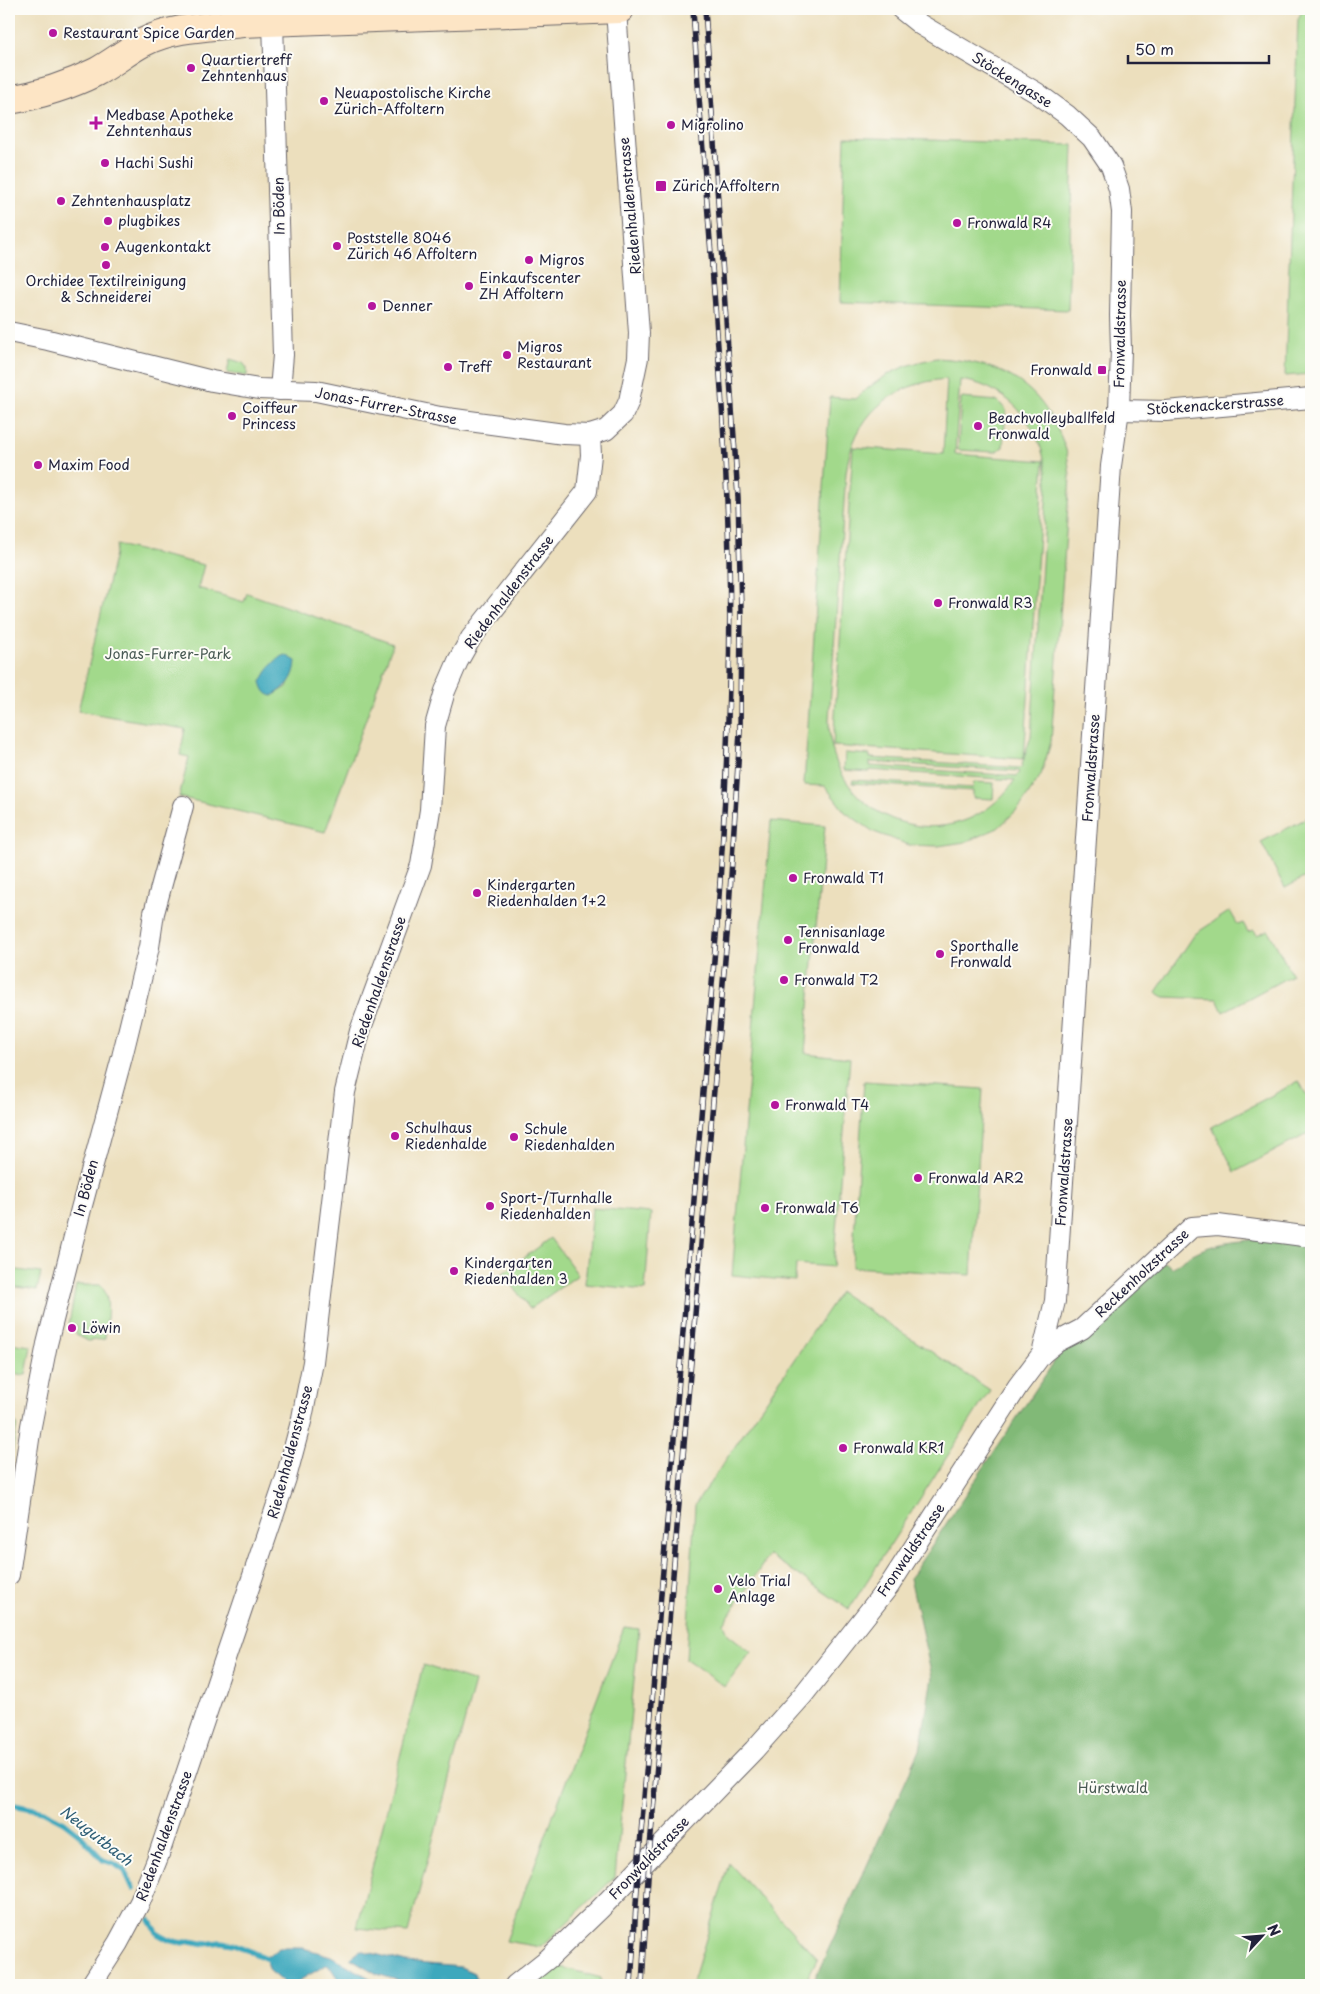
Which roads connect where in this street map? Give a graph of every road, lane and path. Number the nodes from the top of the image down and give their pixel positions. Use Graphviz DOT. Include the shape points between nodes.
graph roads {
  1 [pos="618,9"];
  2 [pos="901,9"];
  3 [pos="262,18"];
  4 [pos="9,100"];
  5 [pos="1111,166"];
  6 [pos="9,332"];
  7 [pos="280,390"];
  8 [pos="1311,398"];
  9 [pos="1118,410"];
  10 [pos="590,435"];
  11 [pos="183,806"];
  12 [pos="1311,1237"];
  13 [pos="1042,1354"];
  14 [pos="9,1575"];
  15 [pos="91,1985"];
  16 [pos="515,1985"];
  1 -- 3 [label="street"];
  1 -- 10 [label="street, Riedenhaldenstrasse" via="638,311 638,358 623,414 606,430"];
  2 -- 5 [label="street, Stöckengasse" via="921,25 1037,93 1068,115 1092,138"];
  3 -- 4 [label="street" via="168,33 70,83 38,95"];
  3 -- 7 [label="street, In Böden" via="283,345"];
  5 -- 9 [label="street, Fronwaldstrasse" via="1122,212"];
  6 -- 7 [label="street, Jonas-Furrer-Strasse" via="212,382"];
  7 -- 10 [label="street, Jonas-Furrer-Strasse" via="316,391 440,417"];
  8 -- 9 [label="street, Stöckenackerstrasse" via="1166,411"];
  9 -- 13 [label="street, Fronwaldstrasse" via="1111,466 1057,1279"];
  10 -- 15 [label="street, Riedenhaldenstrasse" via="587,491 472,638 444,691 435,726 430,810 421,864 360,1031 345,1092 313,1362 295,1446 164,1841 140,1902"];
  11 -- 14 [label="street, In Böden" via="47,1344"];
  12 -- 13 [label="street, Reckenholzstrasse" via="1218,1225 1192,1227 1082,1329"];
  13 -- 16 [label="street, Fronwaldstrasse" via="1018,1386 890,1586 802,1695 638,1871 549,1958"];
}
